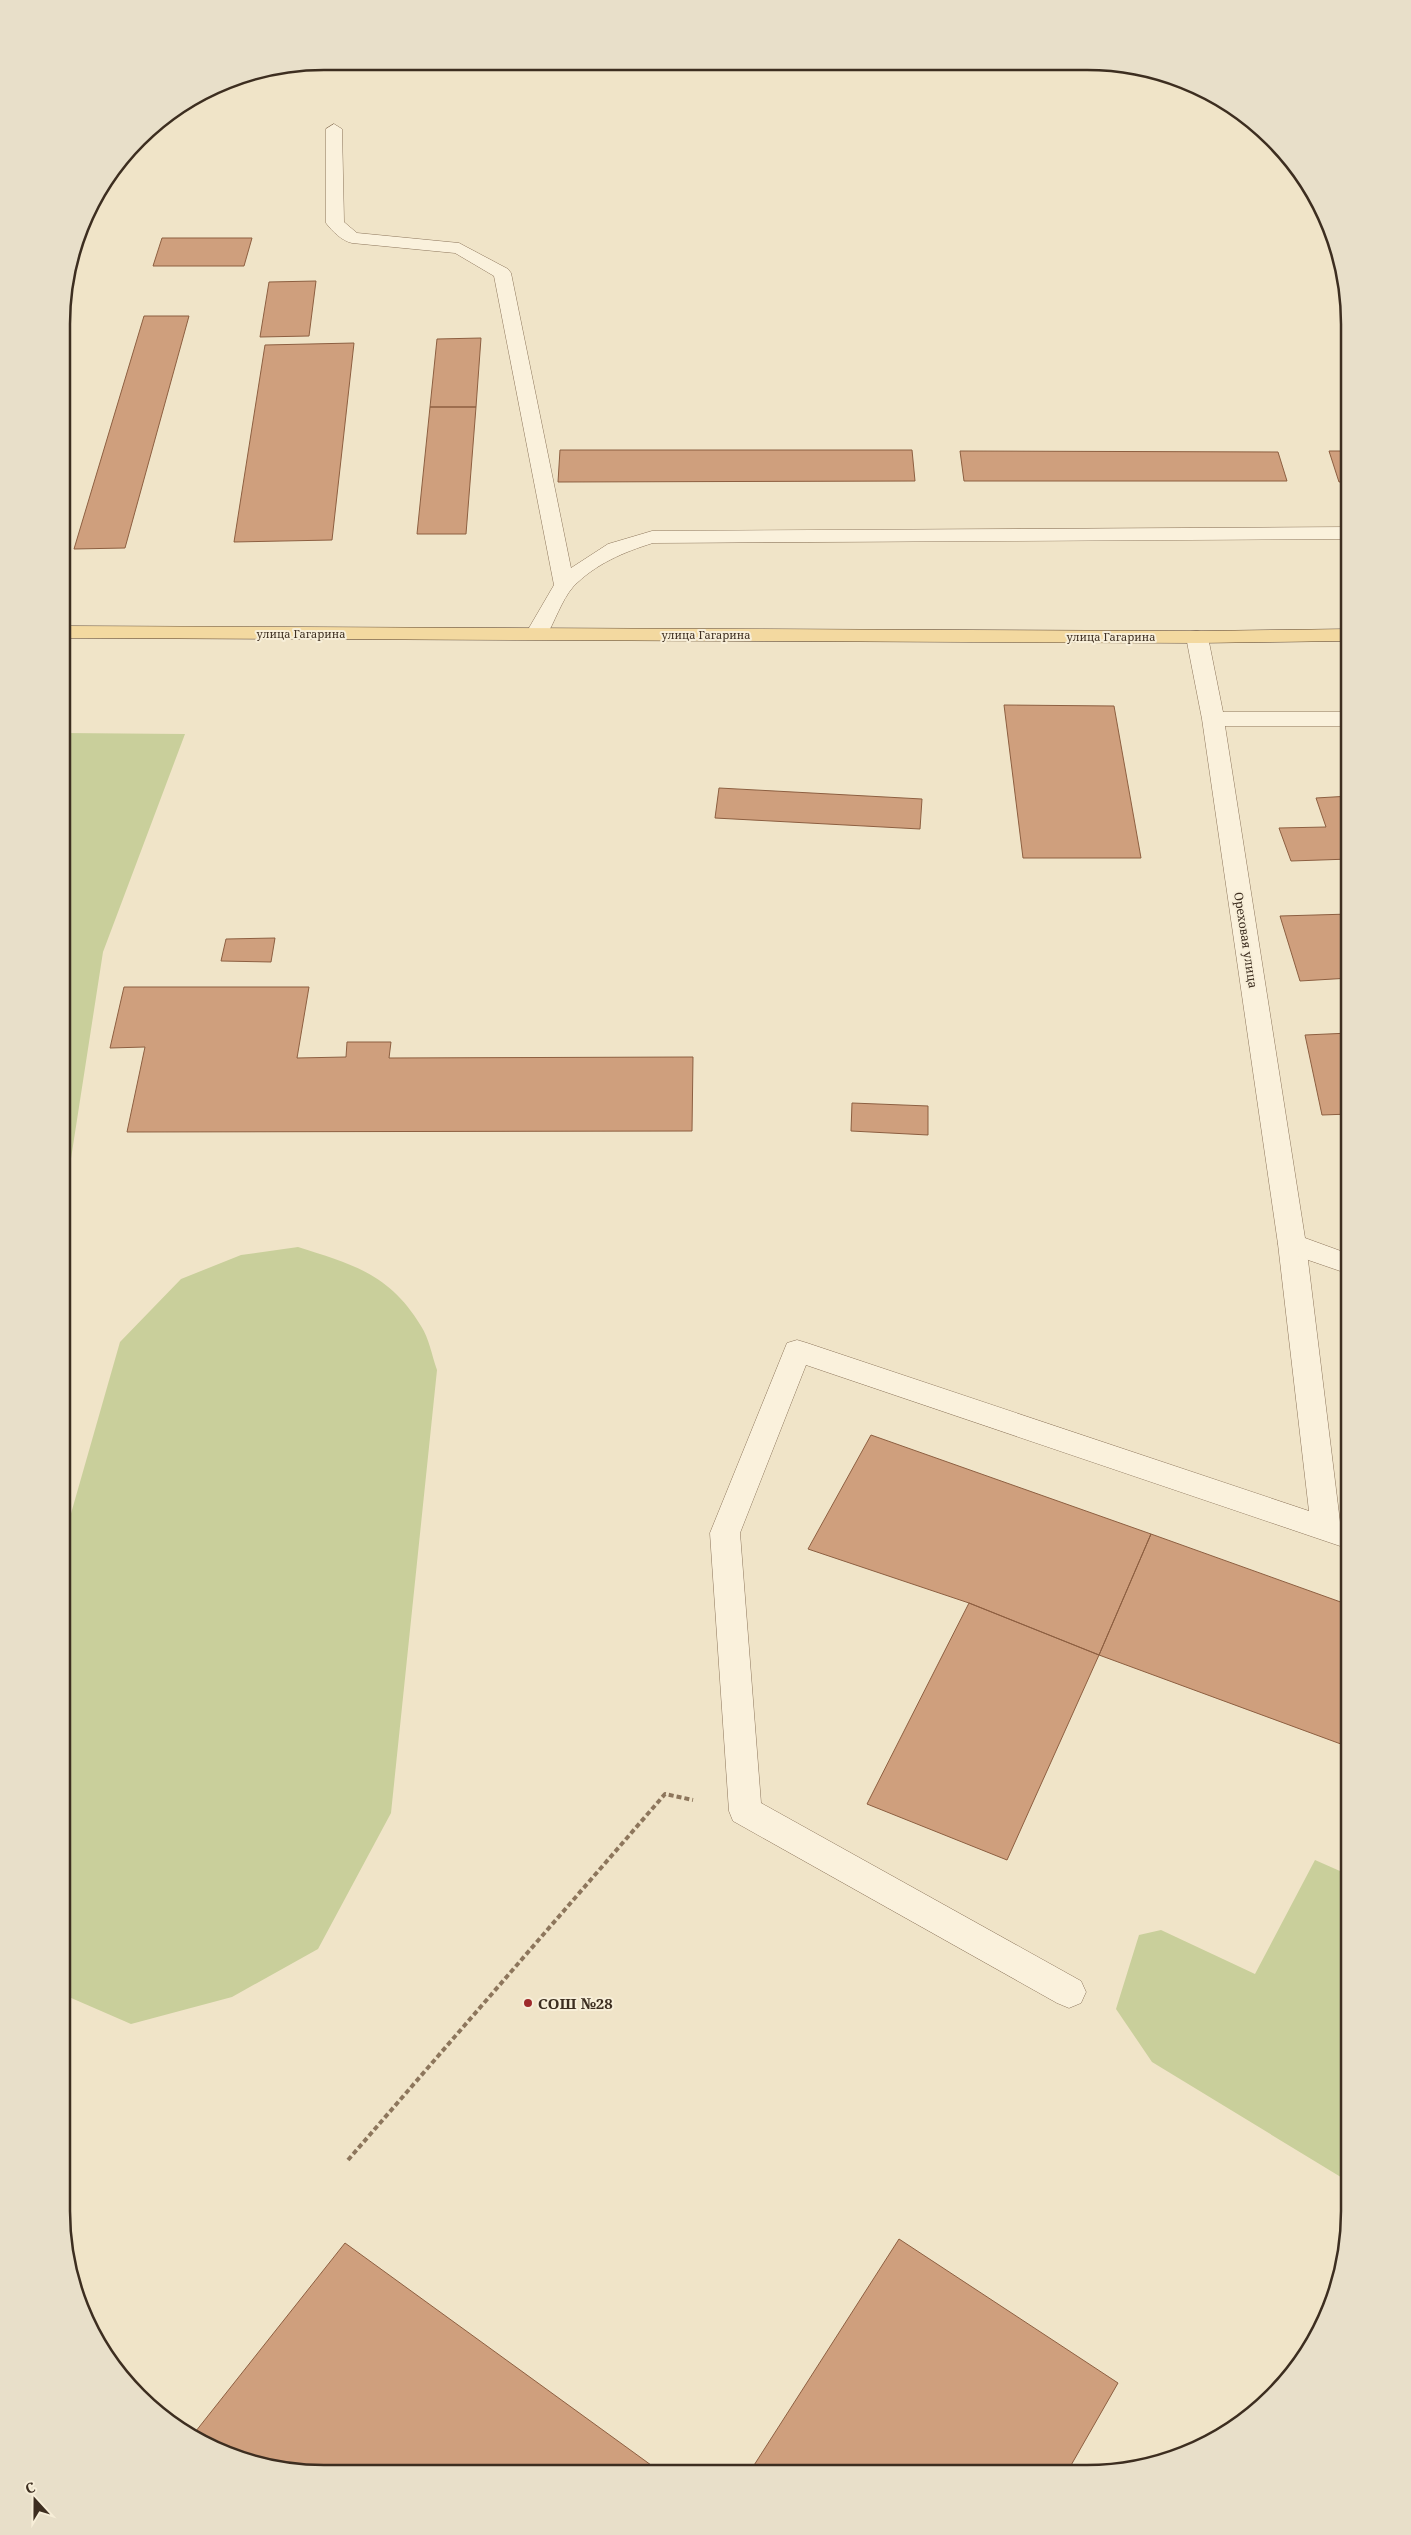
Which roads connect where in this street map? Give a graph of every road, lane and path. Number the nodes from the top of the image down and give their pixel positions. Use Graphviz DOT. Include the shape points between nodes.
graph roads {
  1 [pos="334,129"];
  2 [pos="1341,533"];
  3 [pos="564,585"];
  4 [pos="70,632"];
  5 [pos="536,633"];
  6 [pos="1341,635"];
  7 [pos="1196,637"];
  8 [pos="1213,719"];
  9 [pos="1341,719"];
  10 [pos="1292,1244"];
  11 [pos="1341,1261"];
  12 [pos="1338,1533"];
  13 [pos="665,1794"];
  14 [pos="1069,1992"];
  15 [pos="348,2160"];
  1 -- 3 [label="street" via="335,223 352,238 459,248 502,273"];
  2 -- 3 [label="street" via="652,537 615,548"];
  3 -- 5 [label="street"];
  4 -- 5 [label="main road, улица Гагарина"];
  5 -- 7 [label="main road, улица Гагарина"];
  6 -- 7 [label="main road, улица Гагарина"];
  7 -- 8 [label="street, Ореховая улица"];
  8 -- 9 [label="street"];
  8 -- 10 [label="street, Ореховая улица"];
  10 -- 11 [label="street"];
  10 -- 12 [label="street, Ореховая улица" via="1303,1350"];
  12 -- 14 [label="street" via="798,1351 725,1533 744,1811"];
  13 -- 15 [label="path"];
}
